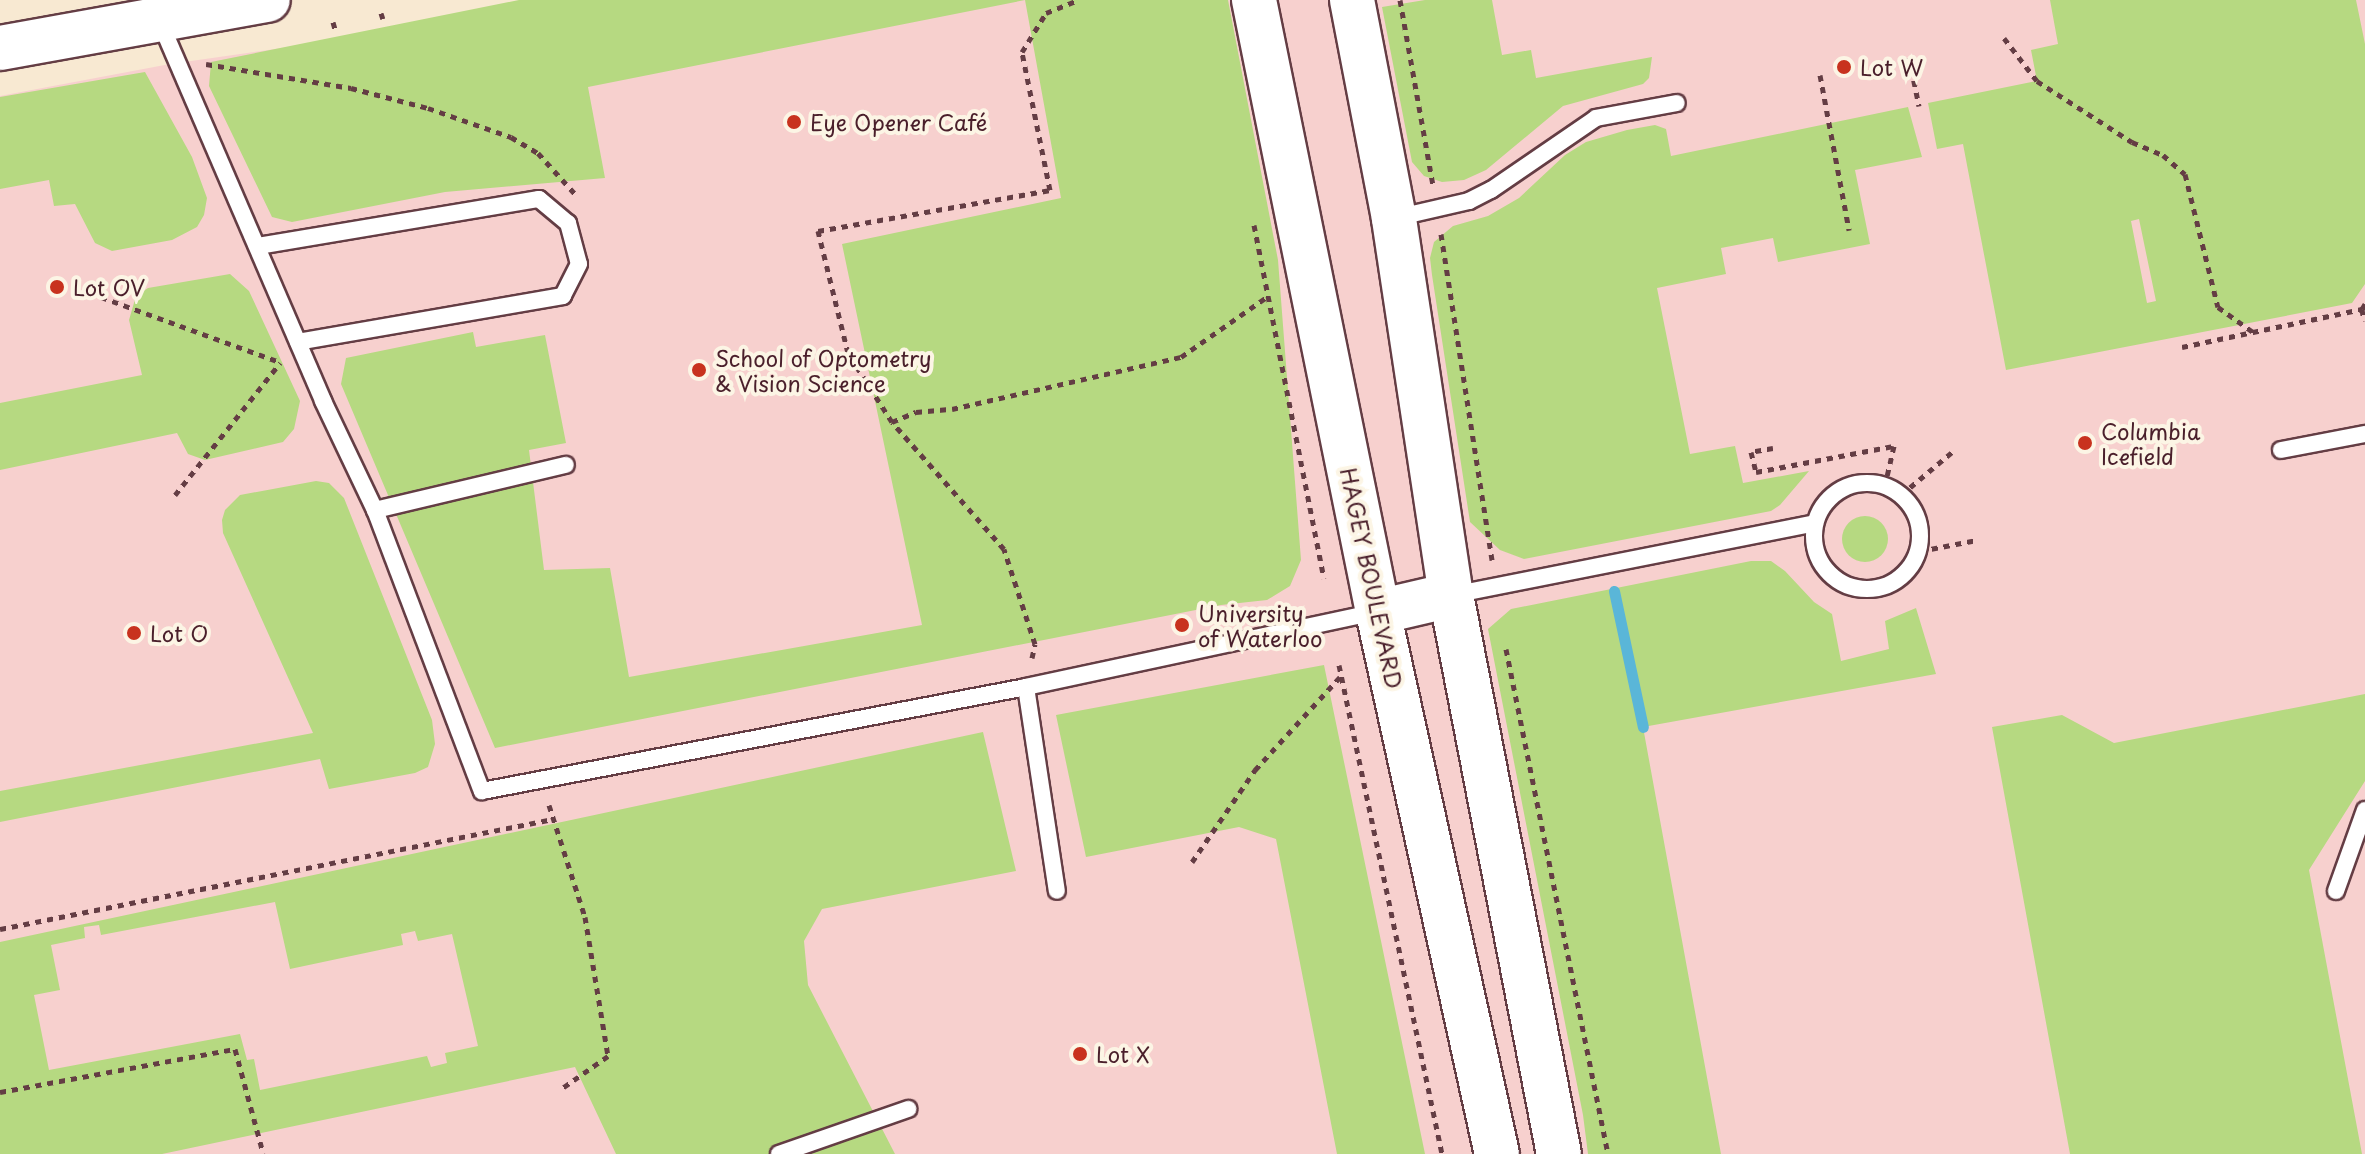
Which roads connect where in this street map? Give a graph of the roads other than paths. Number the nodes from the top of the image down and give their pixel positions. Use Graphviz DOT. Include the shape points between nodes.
graph roads {
  1 [pos="268,0"];
  2 [pos="1254,0"];
  3 [pos="1352,0"];
  4 [pos="161,26"];
  5 [pos="0,48"];
  6 [pos="1677,103"];
  7 [pos="1394,219"];
  8 [pos="258,246"];
  9 [pos="298,342"];
  10 [pos="2365,434"];
  11 [pos="2281,450"];
  12 [pos="566,465"];
  13 [pos="375,510"];
  14 [pos="1815,523"];
  15 [pos="1451,595"];
  16 [pos="1378,612"];
  17 [pos="1026,687"];
  18 [pos="2365,810"];
  19 [pos="1057,891"];
  20 [pos="2336,891"];
  21 [pos="908,1109"];
  22 [pos="779,1154"];
  23 [pos="1497,1154"];
  24 [pos="1559,1154"];
  1 -- 4 [label="street"];
  2 -- 16 [label="street, HAGEY BOULEVARD"];
  3 -- 7 [label="street"];
  4 -- 5 [label="street"];
  4 -- 8 [label="lane"];
  6 -- 7 [label="lane" via="1596,118 1480,196"];
  7 -- 15 [label="street"];
  8 -- 9 [label="lane"];
  8 -- 9 [label="lane" via="539,199 568,223 579,264 563,296"];
  9 -- 13 [label="lane"];
  10 -- 11 [label="lane"];
  12 -- 13 [label="lane"];
  13 -- 17 [label="lane" via="482,791"];
  14 -- 14 [label="lane" via="1828,500 1850,485 1885,485 1901,495 1919,520 1920,551 1893,583 1859,589 1828,573 1814,541"];
  14 -- 15 [label="lane"];
  15 -- 16 [label="street"];
  15 -- 24 [label="street"];
  16 -- 17 [label="lane"];
  16 -- 23 [label="street, HAGEY BOULEVARD"];
  17 -- 19 [label="lane"];
  18 -- 20 [label="lane"];
  21 -- 22 [label="lane"];
}
